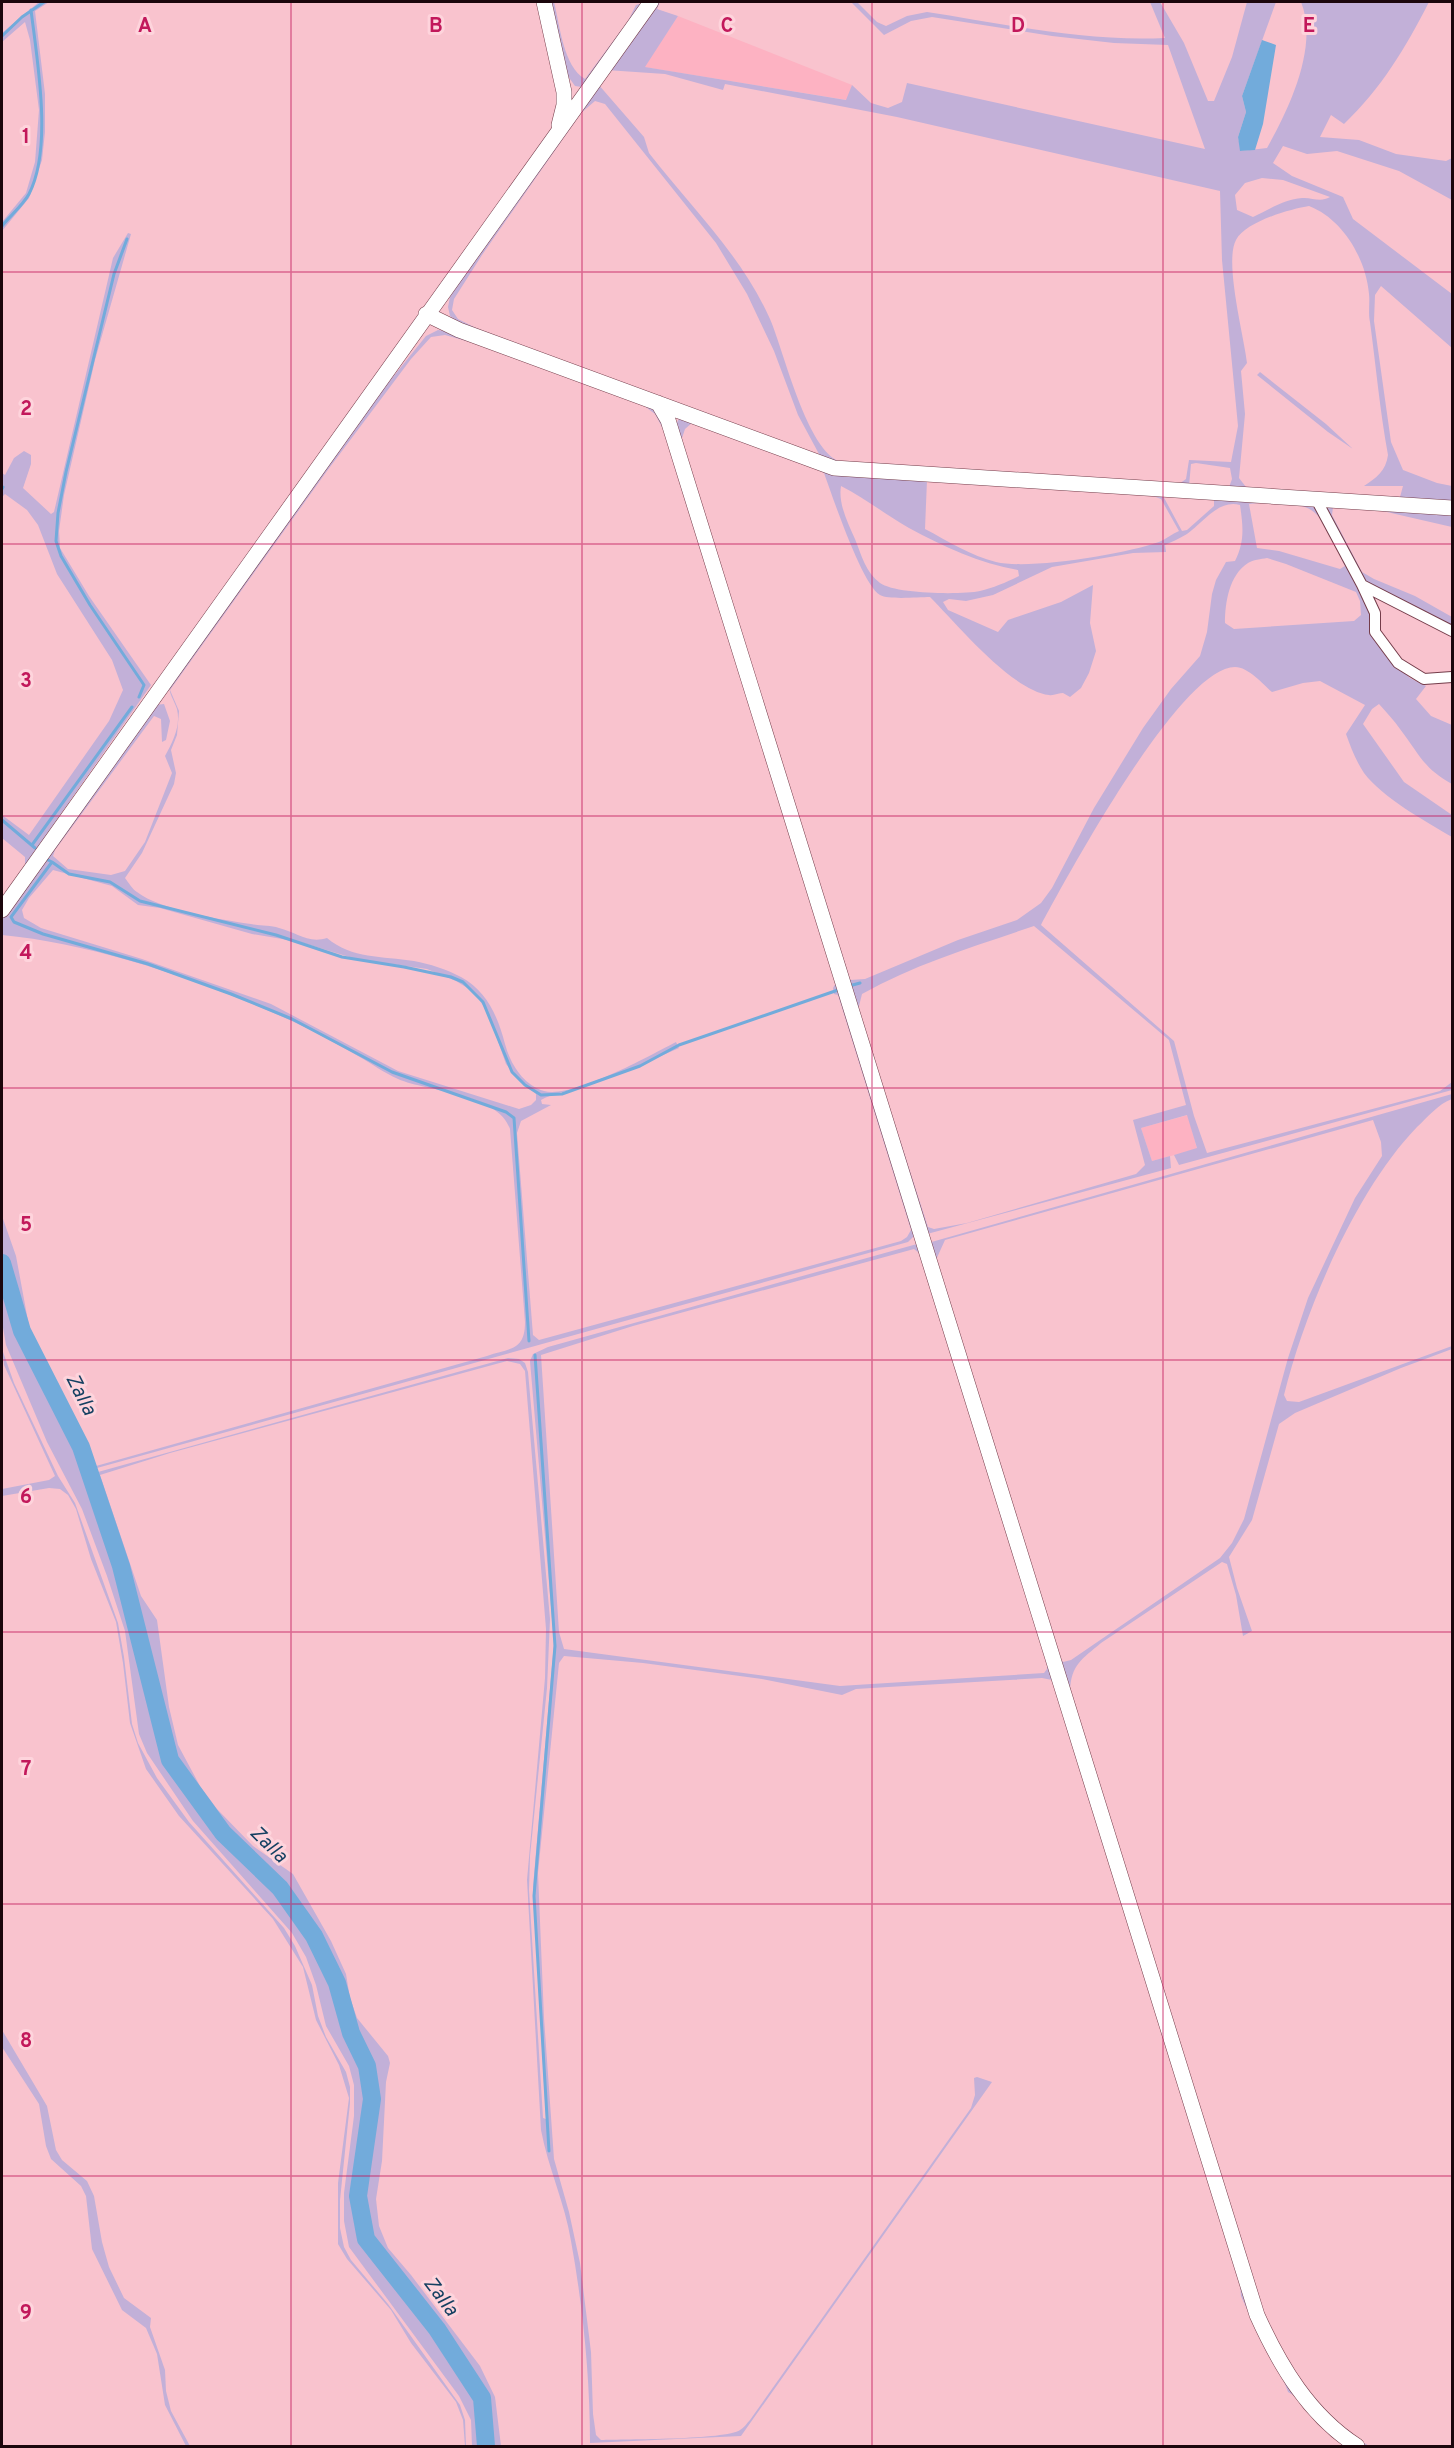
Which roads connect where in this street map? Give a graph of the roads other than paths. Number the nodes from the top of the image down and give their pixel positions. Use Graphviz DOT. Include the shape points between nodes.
graph roads {
  1 [pos="544,2"];
  2 [pos="651,2"];
  3 [pos="587,91"];
  4 [pos="564,92"];
  5 [pos="554,137"];
  6 [pos="426,314"];
  7 [pos="658,403"];
  8 [pos="1317,501"];
  9 [pos="1452,508"];
  10 [pos="1362,585"];
  11 [pos="1452,631"];
  12 [pos="1452,677"];
  13 [pos="2,910"];
  14 [pos="1357,2446"];
  1 -- 4 [label="street"];
  2 -- 3 [label="street"];
  3 -- 4 [label="street" via="578,95"];
  3 -- 5 [label="street"];
  4 -- 5 [label="street" via="562,115"];
  5 -- 6 [label="street"];
  6 -- 7 [label="street" via="459,330"];
  6 -- 13 [label="street"];
  7 -- 8 [label="street" via="834,468"];
  7 -- 14 [label="street" via="668,420 1257,2315 1273,2351 1296,2387 1320,2415"];
  8 -- 9 [label="street"];
  8 -- 10 [label="street"];
  10 -- 11 [label="street"];
  10 -- 12 [label="street" via="1375,613 1376,632 1398,663 1424,679"];
}
